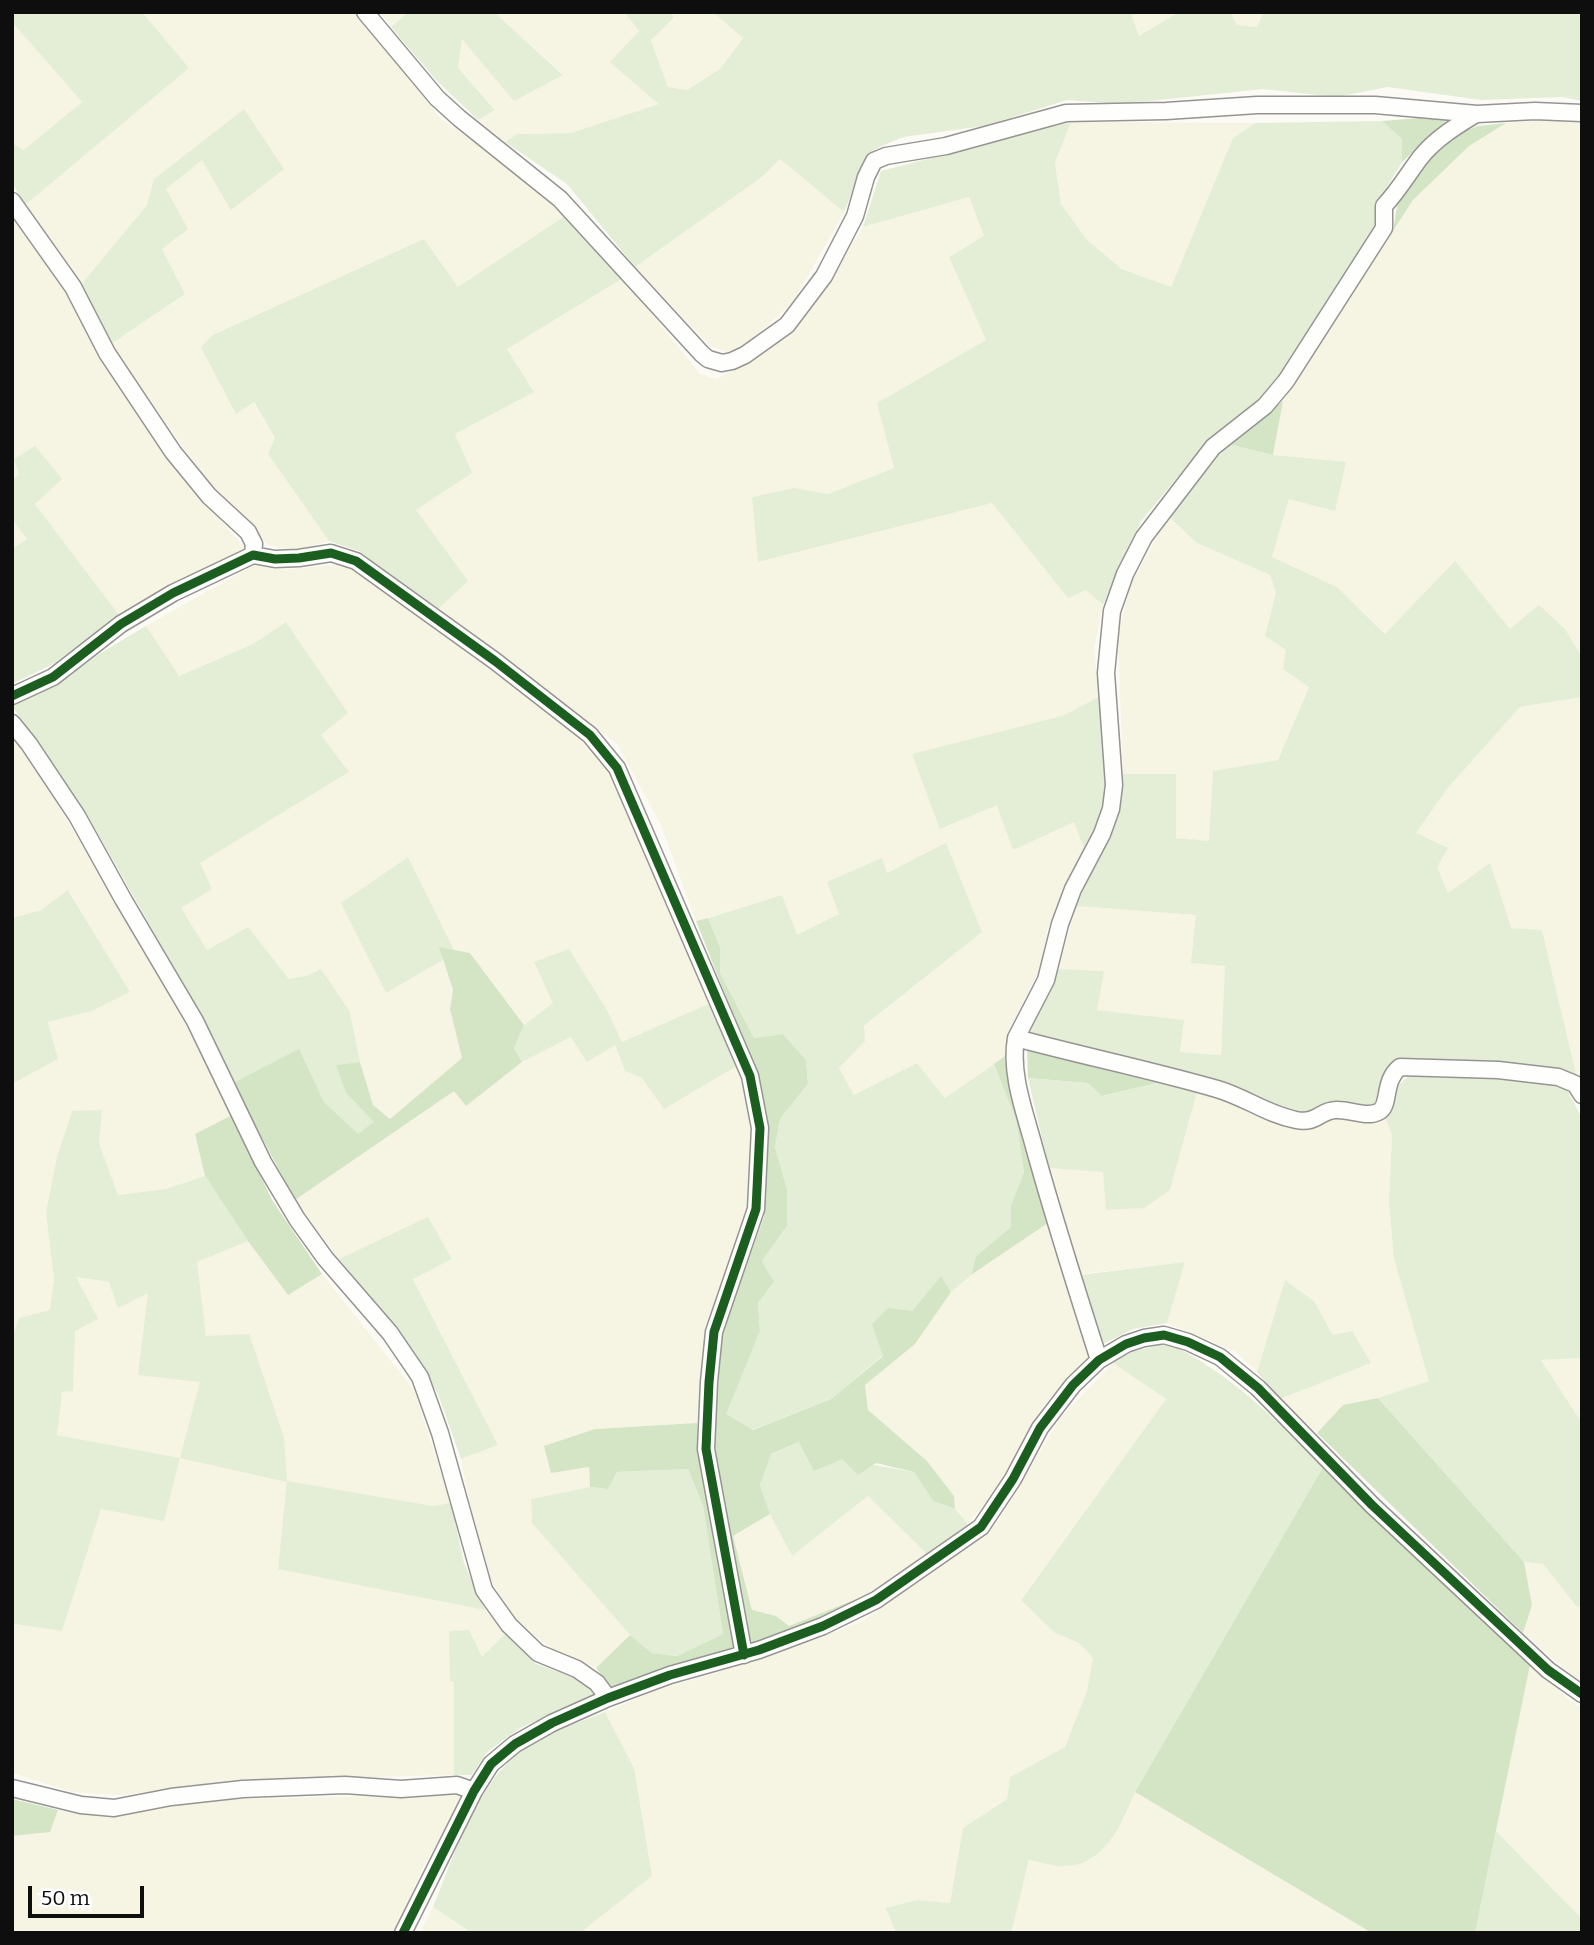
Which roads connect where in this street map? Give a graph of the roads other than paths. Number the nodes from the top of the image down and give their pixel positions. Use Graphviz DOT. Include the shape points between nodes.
graph roads {
  1 [pos="365,12"];
  2 [pos="1582,113"];
  3 [pos="1477,114"];
  4 [pos="12,201"];
  5 [pos="253,555"];
  6 [pos="12,696"];
  7 [pos="12,723"];
  8 [pos="1016,1038"];
  9 [pos="1582,1095"];
  10 [pos="1099,1360"];
  11 [pos="744,1655"];
  12 [pos="1582,1694"];
  13 [pos="608,1698"];
  14 [pos="12,1788"];
  15 [pos="474,1791"];
  16 [pos="403,1933"];
  1 -- 3 [label="street" via="437,98 560,199 702,354 722,363 745,355 786,324 824,276 855,216 874,161 886,156 946,146 1066,113 1375,105"];
  2 -- 3 [label="street"];
  3 -- 8 [label="street" via="1451,128 1421,156 1384,206 1384,228 1286,381 1265,406 1213,447 1137,550 1108,629 1111,808 1069,900 1046,980"];
  4 -- 5 [label="street" via="73,287 107,353 173,452 209,496 248,532"];
  5 -- 6 [label="street" via="173,593 121,624 53,677"];
  5 -- 11 [label="street" via="275,559 331,553 356,561 590,735 617,768 750,1076 760,1128 756,1209 714,1332 706,1450"];
  7 -- 13 [label="street" via="77,817 195,1021 297,1219 420,1377 484,1590 509,1625 538,1653 577,1669"];
  8 -- 9 [label="street" via="1218,1089 1299,1120 1317,1119 1334,1109 1369,1114 1381,1111 1388,1083 1400,1067 1558,1077 1575,1084"];
  8 -- 10 [label="street" via="1016,1075 1033,1143"];
  10 -- 11 [label="street" via="1040,1428 981,1527 876,1600 823,1626"];
  10 -- 12 [label="street" via="1126,1344 1164,1335 1220,1357 1258,1388 1372,1505 1548,1670"];
  11 -- 13 [label="street"];
  13 -- 15 [label="street" via="515,1744 491,1764"];
  14 -- 15 [label="street" via="114,1808 243,1789 457,1785"];
  15 -- 16 [label="street"];
}
